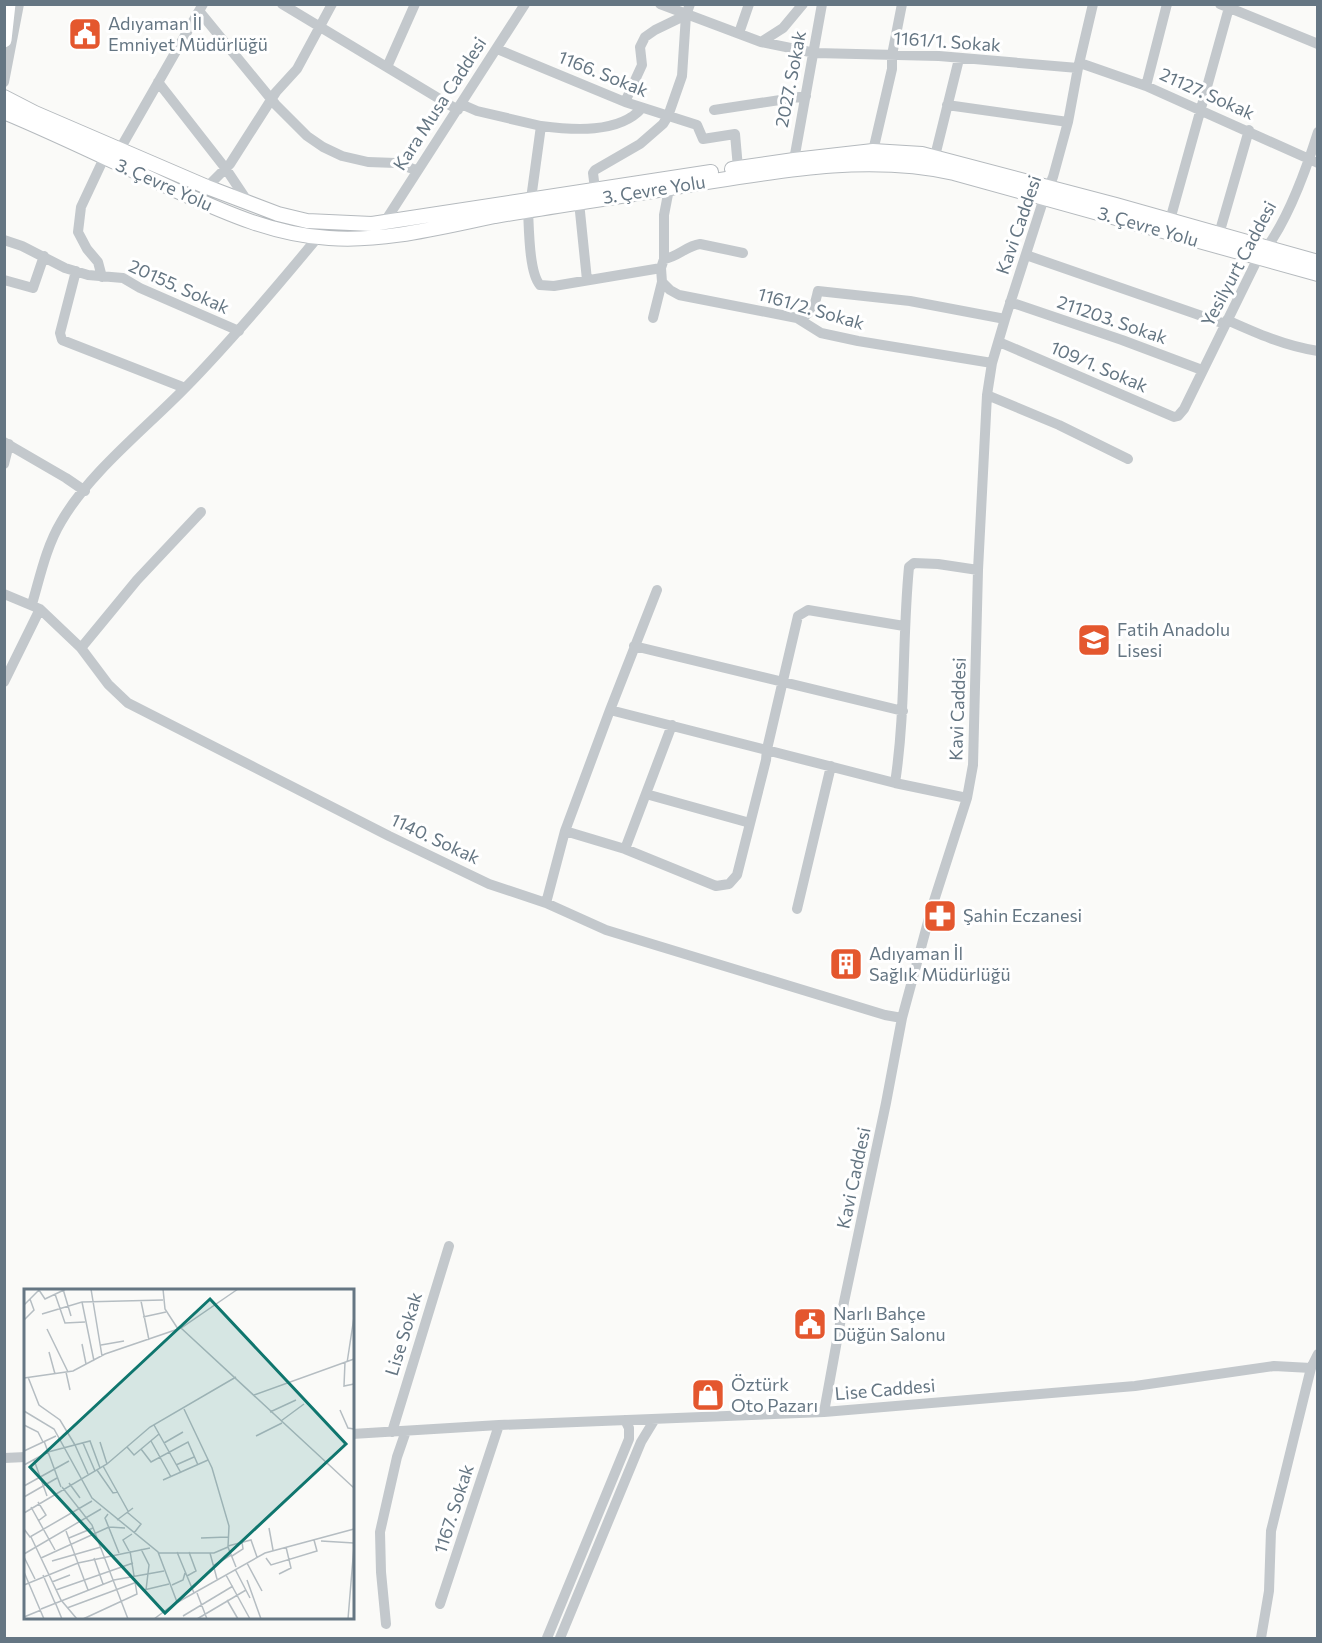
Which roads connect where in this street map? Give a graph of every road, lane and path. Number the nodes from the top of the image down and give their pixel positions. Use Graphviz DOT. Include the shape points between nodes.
graph roads {
  1 [pos="8,4"];
  2 [pos="19,4"];
  3 [pos="282,4"];
  4 [pos="332,4"];
  5 [pos="415,4"];
  6 [pos="525,4"];
  7 [pos="660,4"];
  8 [pos="749,4"];
  9 [pos="803,4"];
  10 [pos="822,4"];
  11 [pos="902,4"];
  12 [pos="1093,4"];
  13 [pos="1167,4"];
  14 [pos="1227,6"];
  15 [pos="201,8"];
  16 [pos="688,10"];
  17 [pos="319,27"];
  18 [pos="739,33"];
  19 [pos="4,40"];
  20 [pos="761,42"];
  21 [pos="1317,44"];
  22 [pos="497,49"];
  23 [pos="815,53"];
  24 [pos="892,55"];
  25 [pos="959,58"];
  26 [pos="1079,66"];
  27 [pos="387,67"];
  28 [pos="4,82"];
  29 [pos="158,82"];
  30 [pos="1146,86"];
  31 [pos="806,96"];
  32 [pos="4,98"];
  33 [pos="270,98"];
  34 [pos="625,102"];
  35 [pos="947,105"];
  36 [pos="459,107"];
  37 [pos="642,108"];
  38 [pos="714,110"];
  39 [pos="1200,110"];
  40 [pos="4,112"];
  41 [pos="668,116"];
  42 [pos="1068,122"];
  43 [pos="541,126"];
  44 [pos="1249,130"];
  45 [pos="1317,132"];
  46 [pos="121,146"];
  47 [pos="873,151"];
  48 [pos="935,156"];
  49 [pos="104,158"];
  50 [pos="794,160"];
  51 [pos="1314,161"];
  52 [pos="738,168"];
  53 [pos="226,169"];
  54 [pos="416,170"];
  55 [pos="207,187"];
  56 [pos="595,189"];
  57 [pos="669,189"];
  58 [pos="1046,193"];
  59 [pos="248,202"];
  60 [pos="579,202"];
  61 [pos="529,205"];
  62 [pos="1170,220"];
  63 [pos="384,223"];
  64 [pos="1219,234"];
  65 [pos="318,237"];
  66 [pos="4,240"];
  67 [pos="743,253"];
  68 [pos="1262,254"];
  69 [pos="1026,255"];
  70 [pos="44,256"];
  71 [pos="1317,262"];
  72 [pos="662,264"];
  73 [pos="76,271"];
  74 [pos="1317,274"];
  75 [pos="102,277"];
  76 [pos="4,280"];
  77 [pos="587,280"];
  78 [pos="662,282"];
  79 [pos="1010,302"];
  80 [pos="653,318"];
  81 [pos="797,318"];
  82 [pos="1005,319"];
  83 [pos="1226,322"];
  84 [pos="239,331"];
  85 [pos="999,342"];
  86 [pos="1317,351"];
  87 [pos="992,363"];
  88 [pos="1202,370"];
  89 [pos="185,388"];
  90 [pos="987,394"];
  91 [pos="1184,409"];
  92 [pos="7,443"];
  93 [pos="1128,459"];
  94 [pos="4,464"];
  95 [pos="85,491"];
  96 [pos="201,512"];
  97 [pos="978,570"];
  98 [pos="657,590"];
  99 [pos="4,594"];
  100 [pos="36,607"];
  101 [pos="904,626"];
  102 [pos="634,646"];
  103 [pos="81,648"];
  104 [pos="782,681"];
  105 [pos="4,682"];
  106 [pos="610,710"];
  107 [pos="903,711"];
  108 [pos="672,725"];
  109 [pos="767,749"];
  110 [pos="831,766"];
  111 [pos="895,783"];
  112 [pos="646,794"];
  113 [pos="967,798"];
  114 [pos="750,823"];
  115 [pos="565,831"];
  116 [pos="624,849"];
  117 [pos="546,903"];
  118 [pos="797,909"];
  119 [pos="902,1018"];
  120 [pos="449,1246"];
  121 [pos="1317,1354"];
  122 [pos="1311,1368"];
  123 [pos="824,1412"];
  124 [pos="655,1419"];
  125 [pos="625,1420"];
  126 [pos="499,1425"];
  127 [pos="406,1431"];
  128 [pos="392,1432"];
  129 [pos="354,1434"];
  130 [pos="24,1457"];
  131 [pos="4,1458"];
  132 [pos="440,1604"];
  133 [pos="386,1623"];
  134 [pos="548,1638"];
  135 [pos="560,1638"];
  136 [pos="1261,1638"];
  1 -- 19 [label="highway"];
  2 -- 28 [label="street"];
  3 -- 17 [label="street"];
  4 -- 17 [label="street"];
  5 -- 27 [label="street"];
  6 -- 22 [label="street, Kara Musa Caddesi"];
  7 -- 16 [label="street, 1161/1. Sokak"];
  8 -- 18 [label="street"];
  9 -- 20 [label="street" via="783,28"];
  10 -- 23 [label="street, 2027. Sokak"];
  11 -- 24 [label="street"];
  12 -- 26 [label="street, Kavi Caddesi"];
  13 -- 30 [label="street"];
  14 -- 21 [label="street"];
  14 -- 39 [label="street"];
  15 -- 29 [label="street"];
  15 -- 33 [label="street"];
  16 -- 18 [label="street, 1161/1. Sokak"];
  16 -- 34 [label="street" via="645,37 640,47 642,65"];
  16 -- 41 [label="street" via="682,76"];
  17 -- 27 [label="street"];
  17 -- 33 [label="street" via="297,69"];
  18 -- 20 [label="street, 1161/1. Sokak"];
  20 -- 23 [label="street, 1161/1. Sokak"];
  22 -- 34 [label="street, 1166. Sokak"];
  22 -- 36 [label="street, Kara Musa Caddesi"];
  23 -- 24 [label="street, 1161/1. Sokak"];
  23 -- 31 [label="street, 2027. Sokak"];
  24 -- 25 [label="street, 1161/1. Sokak"];
  24 -- 47 [label="street"];
  25 -- 26 [label="street, 1161/1. Sokak"];
  25 -- 35 [label="street"];
  26 -- 30 [label="street, 21127. Sokak"];
  26 -- 42 [label="street, Kavi Caddesi"];
  27 -- 36 [label="street"];
  29 -- 46 [label="street"];
  29 -- 53 [label="street"];
  30 -- 39 [label="street, 21127. Sokak"];
  31 -- 38 [label="street"];
  31 -- 50 [label="street, 2027. Sokak"];
  32 -- 46 [label="main road, 3. Çevre Yolu"];
  33 -- 53 [label="street"];
  33 -- 54 [label="street" via="323,147 342,156 396,163"];
  34 -- 37 [label="street, 1166. Sokak"];
  35 -- 42 [label="street"];
  35 -- 48 [label="street"];
  36 -- 43 [label="street"];
  36 -- 54 [label="street, Kara Musa Caddesi"];
  37 -- 41 [label="street, 1166. Sokak"];
  37 -- 43 [label="street" via="619,124 572,130"];
  39 -- 44 [label="street, 21127. Sokak"];
  39 -- 62 [label="street"];
  40 -- 49 [label="main road, 3. Çevre Yolu"];
  41 -- 52 [label="street, 1166. Sokak" via="698,124 703,139 735,134"];
  41 -- 56 [label="street" via="640,144 595,170"];
  42 -- 58 [label="street, Kavi Caddesi"];
  43 -- 61 [label="street"];
  44 -- 51 [label="street, 21127. Sokak"];
  44 -- 64 [label="street"];
  45 -- 51 [label="street, Yesilyurt Caddesi"];
  46 -- 55 [label="main road, 3. Çevre Yolu"];
  47 -- 48 [label="main road, 3. Çevre Yolu"];
  47 -- 50 [label="main road, 3. Çevre Yolu"];
  48 -- 58 [label="main road, 3. Çevre Yolu"];
  49 -- 65 [label="main road, 3. Çevre Yolu" via="261,225"];
  49 -- 75 [label="street" via="81,207 78,232 98,262"];
  50 -- 52 [label="main road, 3. Çevre Yolu"];
  51 -- 68 [label="street, Yesilyurt Caddesi"];
  52 -- 56 [label="main road, 3. Çevre Yolu"];
  53 -- 55 [label="street"];
  53 -- 59 [label="street"];
  54 -- 63 [label="street, Kara Musa Caddesi"];
  55 -- 59 [label="main road, 3. Çevre Yolu"];
  56 -- 61 [label="main road, 3. Çevre Yolu"];
  57 -- 58 [label="main road, 3. Çevre Yolu" via="794,170 888,163 926,167"];
  57 -- 60 [label="main road, 3. Çevre Yolu"];
  57 -- 72 [label="street"];
  58 -- 62 [label="main road, 3. Çevre Yolu"];
  58 -- 68 [label="main road, 3. Çevre Yolu"];
  58 -- 69 [label="street, Kavi Caddesi"];
  59 -- 63 [label="main road, 3. Çevre Yolu" via="291,218"];
  60 -- 61 [label="main road, 3. Çevre Yolu"];
  60 -- 77 [label="street"];
  61 -- 63 [label="main road, 3. Çevre Yolu"];
  61 -- 65 [label="main road, 3. Çevre Yolu" via="381,237"];
  61 -- 77 [label="street" via="536,280 540,285 554,286"];
  62 -- 64 [label="main road, 3. Çevre Yolu"];
  64 -- 68 [label="main road, 3. Çevre Yolu"];
  65 -- 84 [label="street"];
  66 -- 70 [label="street, 20155. Sokak"];
  67 -- 72 [label="street" via="700,244"];
  68 -- 71 [label="main road, 3. Çevre Yolu"];
  68 -- 74 [label="main road, 3. Çevre Yolu"];
  68 -- 83 [label="street, Yesilyurt Caddesi"];
  69 -- 79 [label="street, Kavi Caddesi"];
  69 -- 83 [label="street"];
  70 -- 73 [label="street, 20155. Sokak"];
  70 -- 76 [label="street" via="33,288"];
  72 -- 77 [label="street"];
  72 -- 78 [label="street"];
  73 -- 75 [label="street, 20155. Sokak"];
  73 -- 89 [label="street" via="60,333 62,340"];
  75 -- 84 [label="street, 20155. Sokak" via="123,278"];
  78 -- 80 [label="street"];
  78 -- 81 [label="street, 1161/2. Sokak" via="679,295"];
  79 -- 82 [label="street, Kavi Caddesi"];
  79 -- 88 [label="street, 211203. Sokak"];
  81 -- 82 [label="street" via="813,309 818,291 910,301"];
  81 -- 87 [label="street, 1161/2. Sokak" via="821,333"];
  82 -- 85 [label="street, Kavi Caddesi"];
  83 -- 86 [label="street"];
  83 -- 88 [label="street, Yesilyurt Caddesi"];
  84 -- 89 [label="street"];
  85 -- 87 [label="street, Kavi Caddesi"];
  85 -- 91 [label="street, 109/1. Sokak" via="1174,417"];
  87 -- 90 [label="street, Kavi Caddesi"];
  88 -- 91 [label="street, Yesilyurt Caddesi"];
  89 -- 95 [label="street"];
  90 -- 93 [label="street"];
  90 -- 97 [label="street, Kavi Caddesi"];
  92 -- 94 [label="street"];
  92 -- 95 [label="street"];
  95 -- 100 [label="street" via="59,525 47,554"];
  96 -- 103 [label="street"];
  97 -- 101 [label="street" via="914,563 909,567"];
  97 -- 113 [label="street, Kavi Caddesi" via="975,748"];
  98 -- 102 [label="street"];
  99 -- 100 [label="street, 1140. Sokak"];
  100 -- 103 [label="street, 1140. Sokak"];
  100 -- 105 [label="street"];
  101 -- 104 [label="street" via="804,611 796,620"];
  101 -- 107 [label="street"];
  102 -- 104 [label="street"];
  102 -- 106 [label="street"];
  103 -- 117 [label="street, 1140. Sokak" via="128,703 489,884"];
  104 -- 107 [label="street"];
  104 -- 109 [label="street"];
  106 -- 108 [label="street"];
  106 -- 115 [label="street"];
  107 -- 111 [label="street"];
  108 -- 109 [label="street"];
  108 -- 112 [label="street"];
  109 -- 110 [label="street"];
  109 -- 114 [label="street"];
  110 -- 111 [label="street"];
  110 -- 118 [label="street"];
  111 -- 113 [label="street"];
  112 -- 114 [label="street"];
  112 -- 116 [label="street"];
  113 -- 119 [label="street, Kavi Caddesi"];
  114 -- 116 [label="street" via="737,876 726,886 696,879"];
  115 -- 116 [label="street"];
  115 -- 117 [label="street"];
  117 -- 119 [label="street, 1140. Sokak" via="606,930 672,952"];
  119 -- 123 [label="street, Kavi Caddesi"];
  120 -- 128 [label="street, Lise Sokak"];
  121 -- 122 [label="street"];
  122 -- 123 [label="street, Lise Caddesi" via="1274,1366 1135,1386"];
  122 -- 136 [label="street" via="1271,1531 1269,1591"];
  123 -- 124 [label="street, Lise Caddesi"];
  124 -- 125 [label="street, Lise Caddesi"];
  124 -- 135 [label="street" via="641,1442"];
  125 -- 126 [label="street, Lise Caddesi"];
  125 -- 134 [label="street" via="629,1439"];
  126 -- 127 [label="street, Lise Caddesi"];
  126 -- 132 [label="street, 1167. Sokak"];
  127 -- 128 [label="street, Lise Caddesi"];
  127 -- 133 [label="street" via="380,1532"];
  128 -- 129 [label="street, Lise Caddesi"];
  130 -- 131 [label="street"];
}
